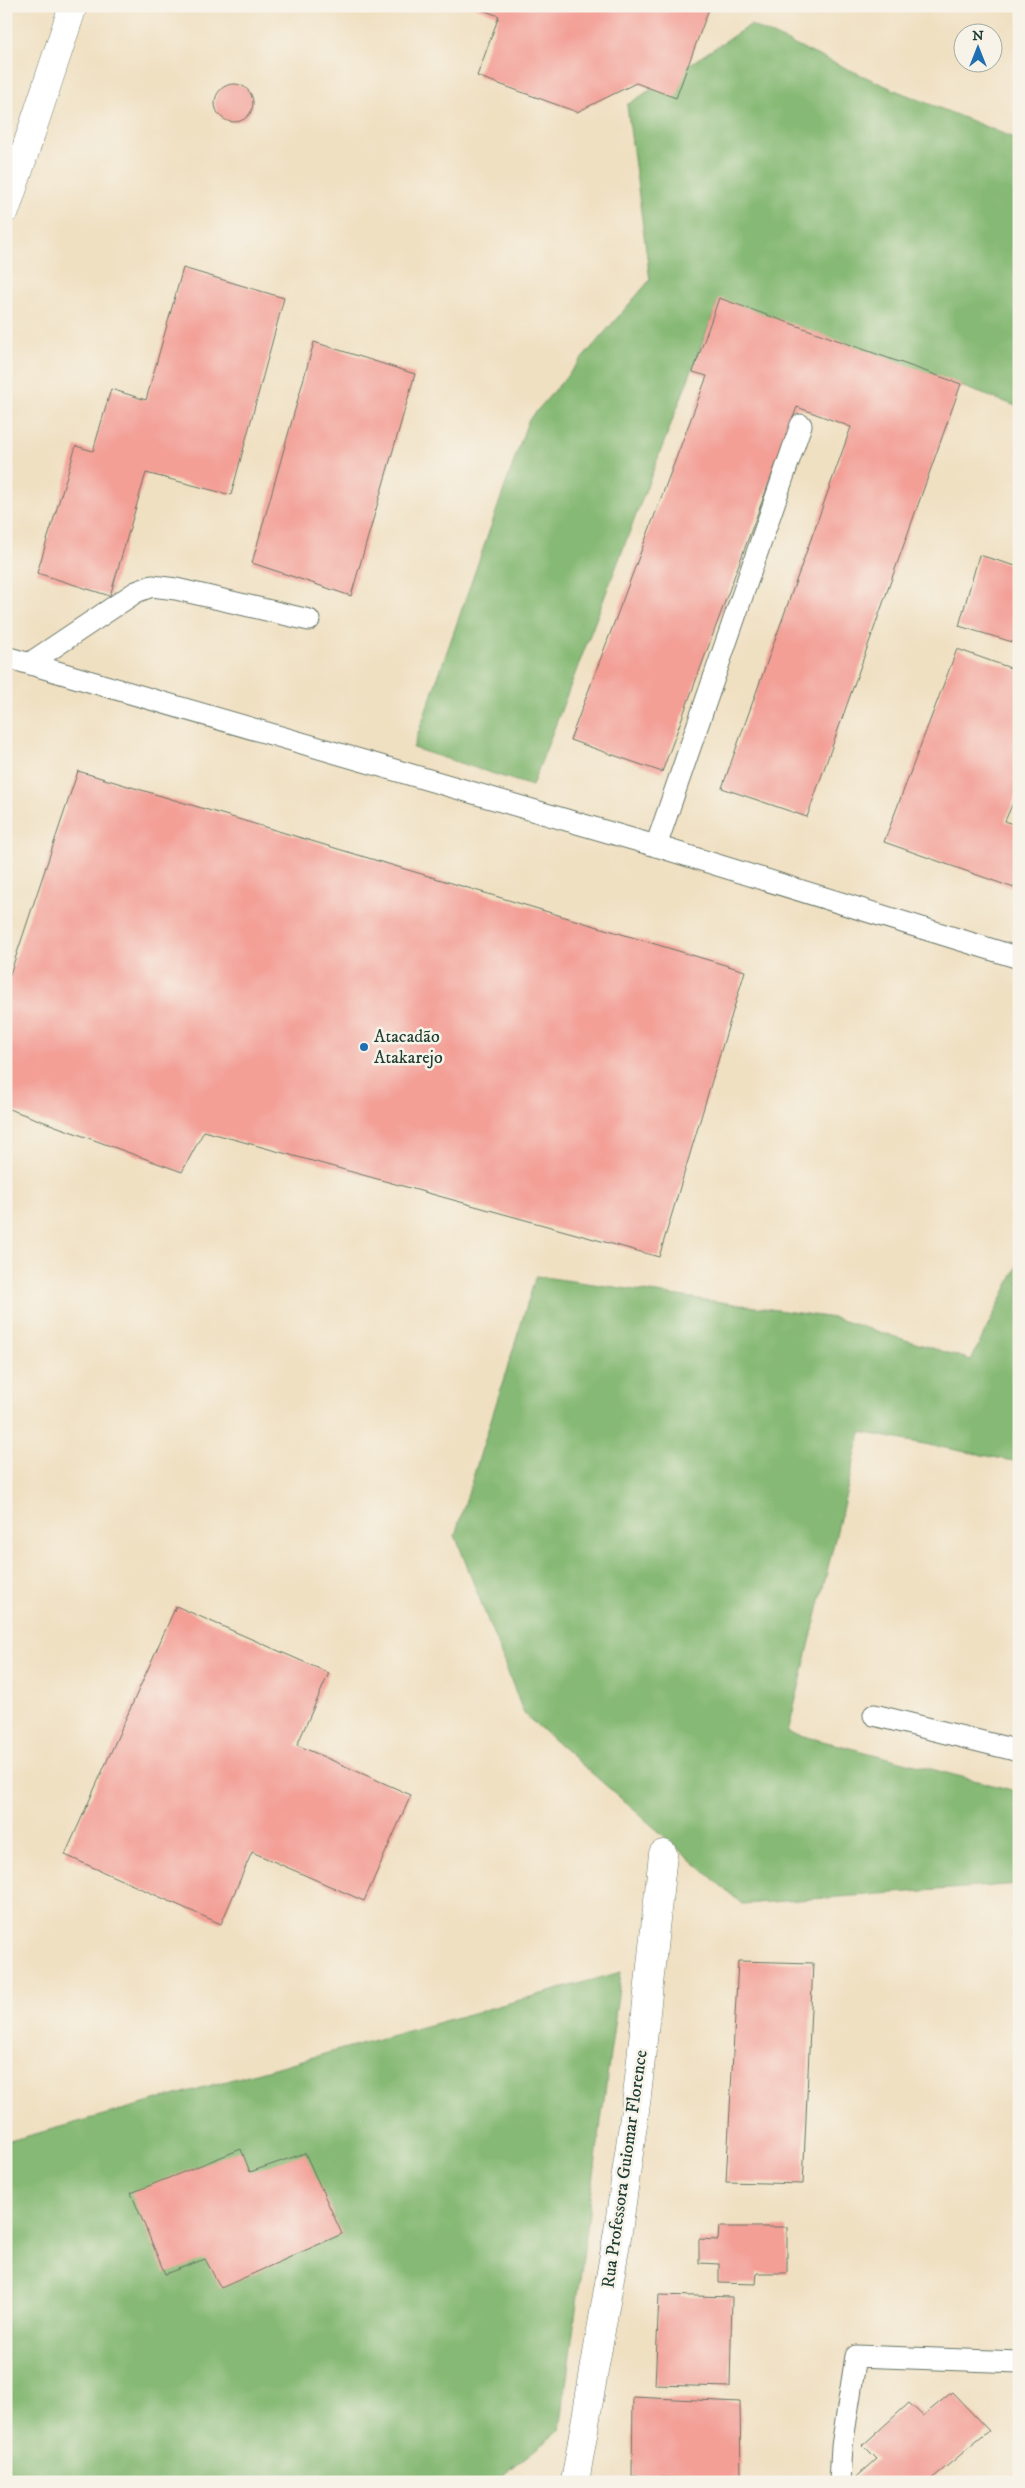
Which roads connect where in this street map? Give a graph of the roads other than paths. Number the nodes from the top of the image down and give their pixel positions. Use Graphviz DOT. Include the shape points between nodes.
graph roads {
  1 [pos="74,6"];
  2 [pos="6,209"];
  3 [pos="801,425"];
  4 [pos="309,620"];
  5 [pos="6,657"];
  6 [pos="30,663"];
  7 [pos="656,846"];
  8 [pos="1019,958"];
  9 [pos="874,1715"];
  10 [pos="1019,1751"];
  11 [pos="663,1854"];
  12 [pos="1019,2362"];
  13 [pos="575,2482"];
  14 [pos="840,2482"];
  1 -- 2 [label="street"];
  3 -- 7 [label="lane"];
  4 -- 6 [label="lane" via="152,586 136,592"];
  5 -- 6 [label="lane"];
  6 -- 7 [label="lane"];
  7 -- 8 [label="lane"];
  9 -- 10 [label="lane"];
  11 -- 13 [label="street, Rua Professora Guiomar Florence" via="635,2115"];
  12 -- 14 [label="lane" via="856,2356 842,2446"];
}
